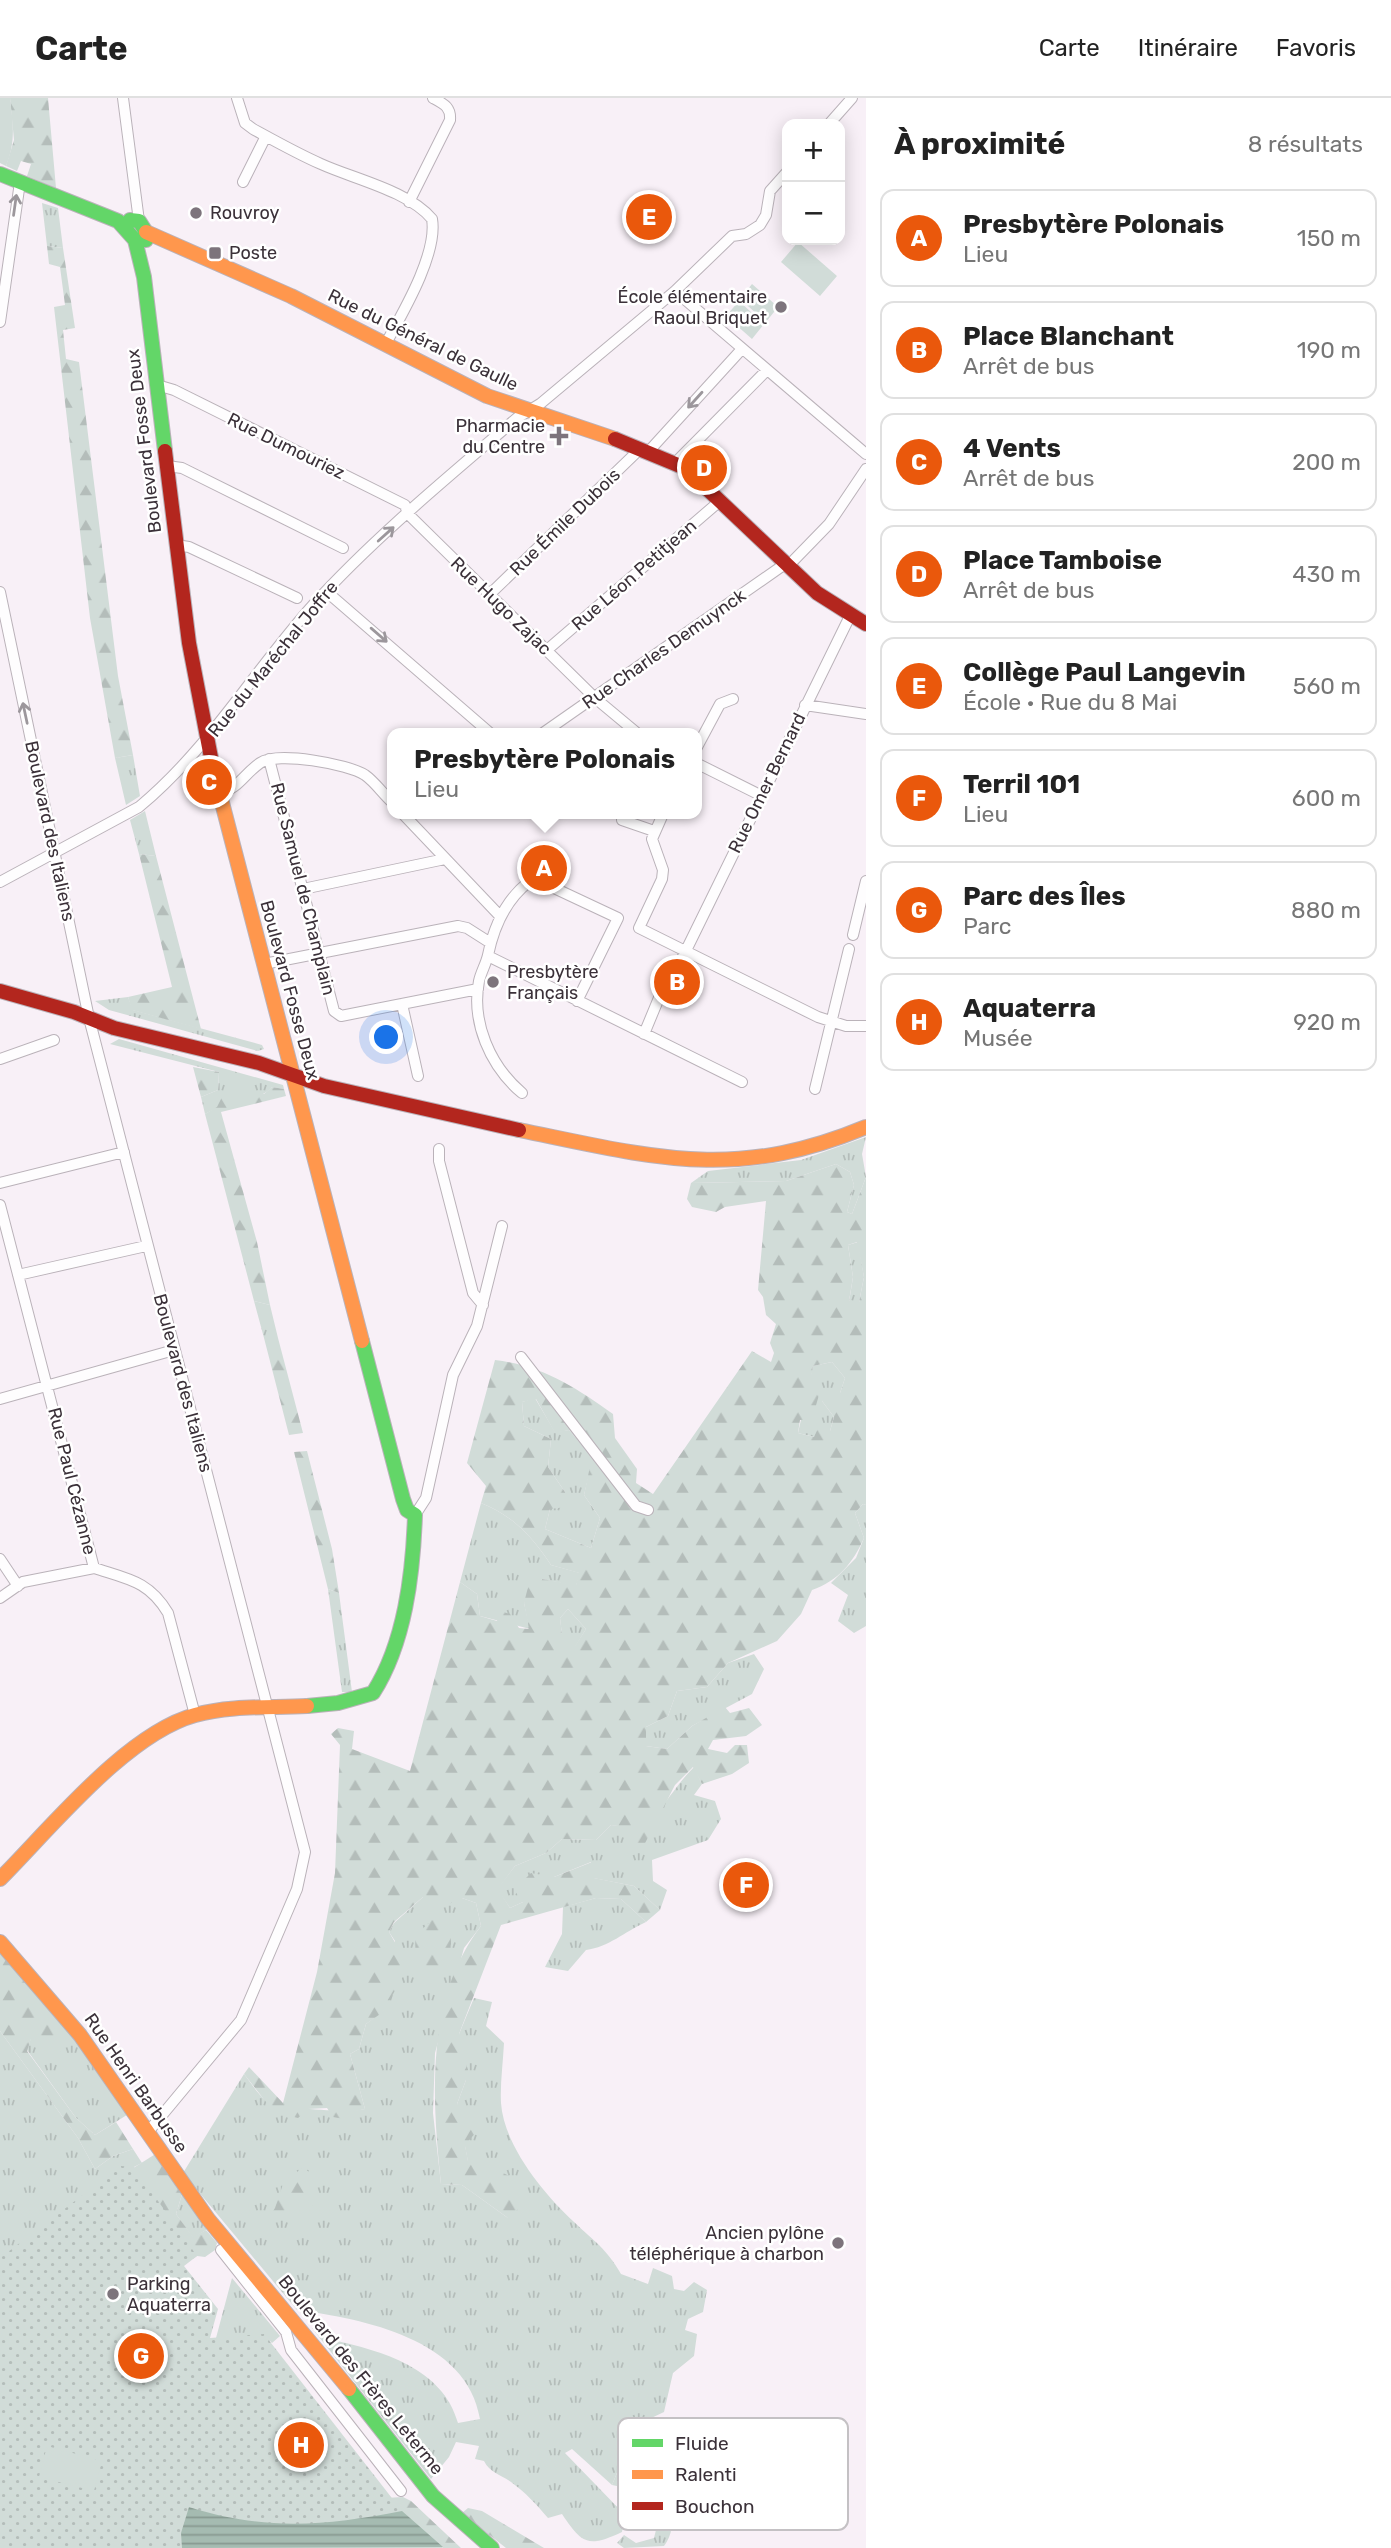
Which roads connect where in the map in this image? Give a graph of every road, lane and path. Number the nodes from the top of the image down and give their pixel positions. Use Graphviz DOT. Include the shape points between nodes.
graph roads {
  1 [pos="123,98"];
  2 [pos="237,98"];
  3 [pos="433,98"];
  4 [pos="852,98"];
  5 [pos="834,119"];
  6 [pos="265,136"];
  7 [pos="0,174"];
  8 [pos="782,178"];
  9 [pos="20,182"];
  10 [pos="243,182"];
  11 [pos="409,202"];
  12 [pos="138,232"];
  13 [pos="675,291"];
  14 [pos="0,322"];
  15 [pos="385,345"];
  16 [pos="741,350"];
  17 [pos="767,370"];
  18 [pos="157,385"];
  19 [pos="529,411"];
  20 [pos="645,449"];
  21 [pos="866,454"];
  22 [pos="675,463"];
  23 [pos="167,466"];
  24 [pos="866,469"];
  25 [pos="721,500"];
  26 [pos="408,514"];
  27 [pos="176,545"];
  28 [pos="343,548"];
  29 [pos="789,562"];
  30 [pos="0,592"];
  31 [pos="327,592"];
  32 [pos="489,596"];
  33 [pos="297,598"];
  34 [pos="850,616"];
  35 [pos="866,624"];
  36 [pos="547,650"];
  37 [pos="595,698"];
  38 [pos="733,699"];
  39 [pos="805,705"];
  40 [pos="866,714"];
  41 [pos="484,728"];
  42 [pos="550,728"];
  43 [pos="631,728"];
  44 [pos="702,738"];
  45 [pos="207,740"];
  46 [pos="269,759"];
  47 [pos="702,766"];
  48 [pos="218,795"];
  49 [pos="762,796"];
  50 [pos="387,797"];
  51 [pos="408,819"];
  52 [pos="660,819"];
  53 [pos="622,820"];
  54 [pos="654,831"];
  55 [pos="54,852"];
  56 [pos="445,859"];
  57 [pos="0,881"];
  58 [pos="866,881"];
  59 [pos="303,890"];
  60 [pos="865,894"];
  61 [pos="500,916"];
  62 [pos="853,935"];
  63 [pos="489,942"];
  64 [pos="849,949"];
  65 [pos="685,951"];
  66 [pos="319,953"];
  67 [pos="488,956"];
  68 [pos="264,964"];
  69 [pos="478,989"];
  70 [pos="0,991"];
  71 [pos="577,1001"];
  72 [pos="402,1003"];
  73 [pos="89,1018"];
  74 [pos="831,1021"];
  75 [pos="866,1026"];
  76 [pos="644,1034"];
  77 [pos="54,1040"];
  78 [pos="0,1059"];
  79 [pos="292,1074"];
  80 [pos="418,1076"];
  81 [pos="743,1082"];
  82 [pos="815,1089"];
  83 [pos="522,1093"];
  84 [pos="866,1127"];
  85 [pos="439,1149"];
  86 [pos="124,1152"];
  87 [pos="0,1183"];
  88 [pos="0,1205"];
  89 [pos="502,1226"];
  90 [pos="3,1232"];
  91 [pos="146,1246"];
  92 [pos="18,1275"];
  93 [pos="483,1305"];
  94 [pos="174,1350"];
  95 [pos="521,1357"];
  96 [pos="49,1385"];
  97 [pos="0,1399"];
  98 [pos="648,1510"];
  99 [pos="415,1515"];
  100 [pos="0,1559"];
  101 [pos="94,1568"];
  102 [pos="18,1586"];
  103 [pos="0,1598"];
  104 [pos="269,1708"];
  105 [pos="195,1715"];
  106 [pos="0,1879"];
  107 [pos="0,1942"];
  108 [pos="148,2132"];
  109 [pos="208,2219"];
  110 [pos="221,2250"];
  111 [pos="401,2491"];
  112 [pos="492,2548"];
  1 -- 12 [label="street, Boulevard Fosse Deux"];
  2 -- 6 [label="street" via="245,123"];
  3 -- 11 [label="street" via="446,105 450,120"];
  4 -- 5 [label="street"];
  6 -- 10 [label="street"];
  6 -- 11 [label="street"];
  7 -- 9 [label="street, Rue du Général de Gaulle"];
  8 -- 13 [label="street, Rue du Maréchal Joffre" via="770,191 760,225 732,236"];
  9 -- 12 [label="street, Rue du Général de Gaulle"];
  14 -- 9 [label="street, one-way"];
  11 -- 15 [label="street" via="426,212 433,227 424,266"];
  12 -- 15 [label="street, Rue du Général de Gaulle" via="291,296"];
  12 -- 18 [label="street, Boulevard Fosse Deux"];
  13 -- 16 [label="street"];
  13 -- 19 [label="street, Rue du Maréchal Joffre"];
  15 -- 19 [label="street, Rue du Général de Gaulle" via="487,396"];
  16 -- 17 [label="street"];
  16 -- 20 [label="street, Rue Émile Dubois, one-way"];
  17 -- 21 [label="street"];
  17 -- 22 [label="street"];
  18 -- 23 [label="street, Boulevard Fosse Deux"];
  18 -- 26 [label="street, Rue Dumouriez" via="405,505"];
  19 -- 20 [label="street, Rue du Général de Gaulle"];
  19 -- 26 [label="street, Rue du Maréchal Joffre"];
  20 -- 22 [label="street, Rue du Général de Gaulle"];
  20 -- 32 [label="street, Rue Émile Dubois"];
  22 -- 25 [label="street, Rue du Général de Gaulle"];
  23 -- 27 [label="street, Boulevard Fosse Deux"];
  23 -- 28 [label="street" via="182,468"];
  24 -- 29 [label="street, Rue Charles Demuynck" via="828,524"];
  25 -- 29 [label="street, Rue du Général de Gaulle"];
  25 -- 36 [label="street, Rue Léon Petitjean"];
  31 -- 26 [label="street, Rue du Maréchal Joffre, one-way"];
  26 -- 32 [label="street, Rue Hugo Zajac"];
  27 -- 33 [label="street"];
  27 -- 45 [label="street, Boulevard Fosse Deux"];
  29 -- 34 [label="street, Rue du Général de Gaulle"];
  29 -- 37 [label="street, Rue Charles Demuynck"];
  55 -- 30 [label="street, Boulevard des Italiens, one-way"];
  31 -- 41 [label="street, one-way"];
  31 -- 45 [label="street, Rue du Maréchal Joffre"];
  32 -- 36 [label="street, Rue Hugo Zajac"];
  34 -- 35 [label="street, Rue du Général de Gaulle"];
  34 -- 39 [label="street, Rue Omer Bernard"];
  36 -- 37 [label="street, Rue Hugo Zajac"];
  37 -- 42 [label="street, Rue Charles Demuynck"];
  37 -- 43 [label="street, Rue Hugo Zajac"];
  38 -- 44 [label="street" via="720,704"];
  39 -- 40 [label="street"];
  39 -- 49 [label="street, Rue Omer Bernard"];
  45 -- 48 [label="street, Boulevard Fosse Deux"];
  45 -- 55 [label="street, Rue du Maréchal Joffre" via="139,807"];
  46 -- 48 [label="street" via="232,791"];
  46 -- 50 [label="street" via="277,756 355,770"];
  46 -- 59 [label="street, Rue Samuel de Champlain"];
  47 -- 49 [label="street"];
  48 -- 68 [label="street, Boulevard Fosse Deux"];
  49 -- 65 [label="street, Rue Omer Bernard"];
  51 -- 56 [label="street"];
  52 -- 54 [label="street"];
  53 -- 54 [label="street"];
  54 -- 65 [label="street" via="653,845 663,879 639,928"];
  55 -- 57 [label="street, Rue du Maréchal Joffre"];
  55 -- 73 [label="street, Boulevard des Italiens"];
  56 -- 59 [label="street"];
  56 -- 61 [label="street"];
  58 -- 60 [label="street"];
  59 -- 66 [label="street, Rue Samuel de Champlain"];
  60 -- 62 [label="street"];
  61 -- 63 [label="street"];
  61 -- 71 [label="street" via="534,880 618,918"];
  63 -- 66 [label="street" via="458,926"];
  63 -- 67 [label="street"];
  64 -- 74 [label="street"];
  65 -- 74 [label="street"];
  65 -- 76 [label="street, Rue Omer Bernard"];
  66 -- 68 [label="street"];
  66 -- 72 [label="street, Rue Samuel de Champlain" via="334,1011 341,1016"];
  67 -- 69 [label="street"];
  67 -- 71 [label="street"];
  68 -- 79 [label="street, Boulevard Fosse Deux"];
  69 -- 72 [label="street"];
  69 -- 83 [label="street" via="485,1040 508,1081"];
  70 -- 73 [label="street"];
  71 -- 76 [label="street"];
  72 -- 80 [label="street"];
  73 -- 79 [label="street"];
  73 -- 86 [label="street, Boulevard des Italiens"];
  74 -- 75 [label="street"];
  74 -- 82 [label="street"];
  76 -- 81 [label="street"];
  77 -- 78 [label="street"];
  79 -- 84 [label="street" via="436,1113 698,1161 777,1156 823,1145"];
  79 -- 99 [label="street, Boulevard Fosse Deux" via="403,1499"];
  85 -- 93 [label="street" via="473,1293"];
  86 -- 87 [label="street"];
  86 -- 91 [label="street, Boulevard des Italiens"];
  88 -- 90 [label="street, Rue Paul Cézanne"];
  89 -- 93 [label="street"];
  90 -- 92 [label="street, Rue Paul Cézanne"];
  91 -- 92 [label="street"];
  91 -- 94 [label="street, Boulevard des Italiens"];
  92 -- 96 [label="street, Rue Paul Cézanne"];
  93 -- 99 [label="street" via="475,1331 457,1362 426,1498"];
  94 -- 96 [label="street"];
  94 -- 104 [label="street, Boulevard des Italiens"];
  95 -- 98 [label="street" via="636,1506"];
  96 -- 97 [label="street"];
  96 -- 101 [label="street, Rue Paul Cézanne"];
  99 -- 104 [label="street, Boulevard Fosse Deux" via="416,1541 389,1666 373,1693 348,1701"];
  100 -- 102 [label="street"];
  101 -- 102 [label="street"];
  101 -- 105 [label="street, Rue Paul Cézanne" via="137,1582 160,1600 168,1613"];
  102 -- 103 [label="street"];
  104 -- 105 [label="street"];
  104 -- 108 [label="street, Boulevard des Italiens" via="306,1852 301,1877 242,2020"];
  105 -- 106 [label="street" via="169,1724 87,1790"];
  107 -- 108 [label="street, Rue Henri Barbusse" via="80,2035"];
  108 -- 109 [label="street, Rue Henri Barbusse"];
  109 -- 112 [label="street, Boulevard des Frères Leterme" via="433,2496"];
  110 -- 111 [label="street" via="286,2332 291,2350"];
}
